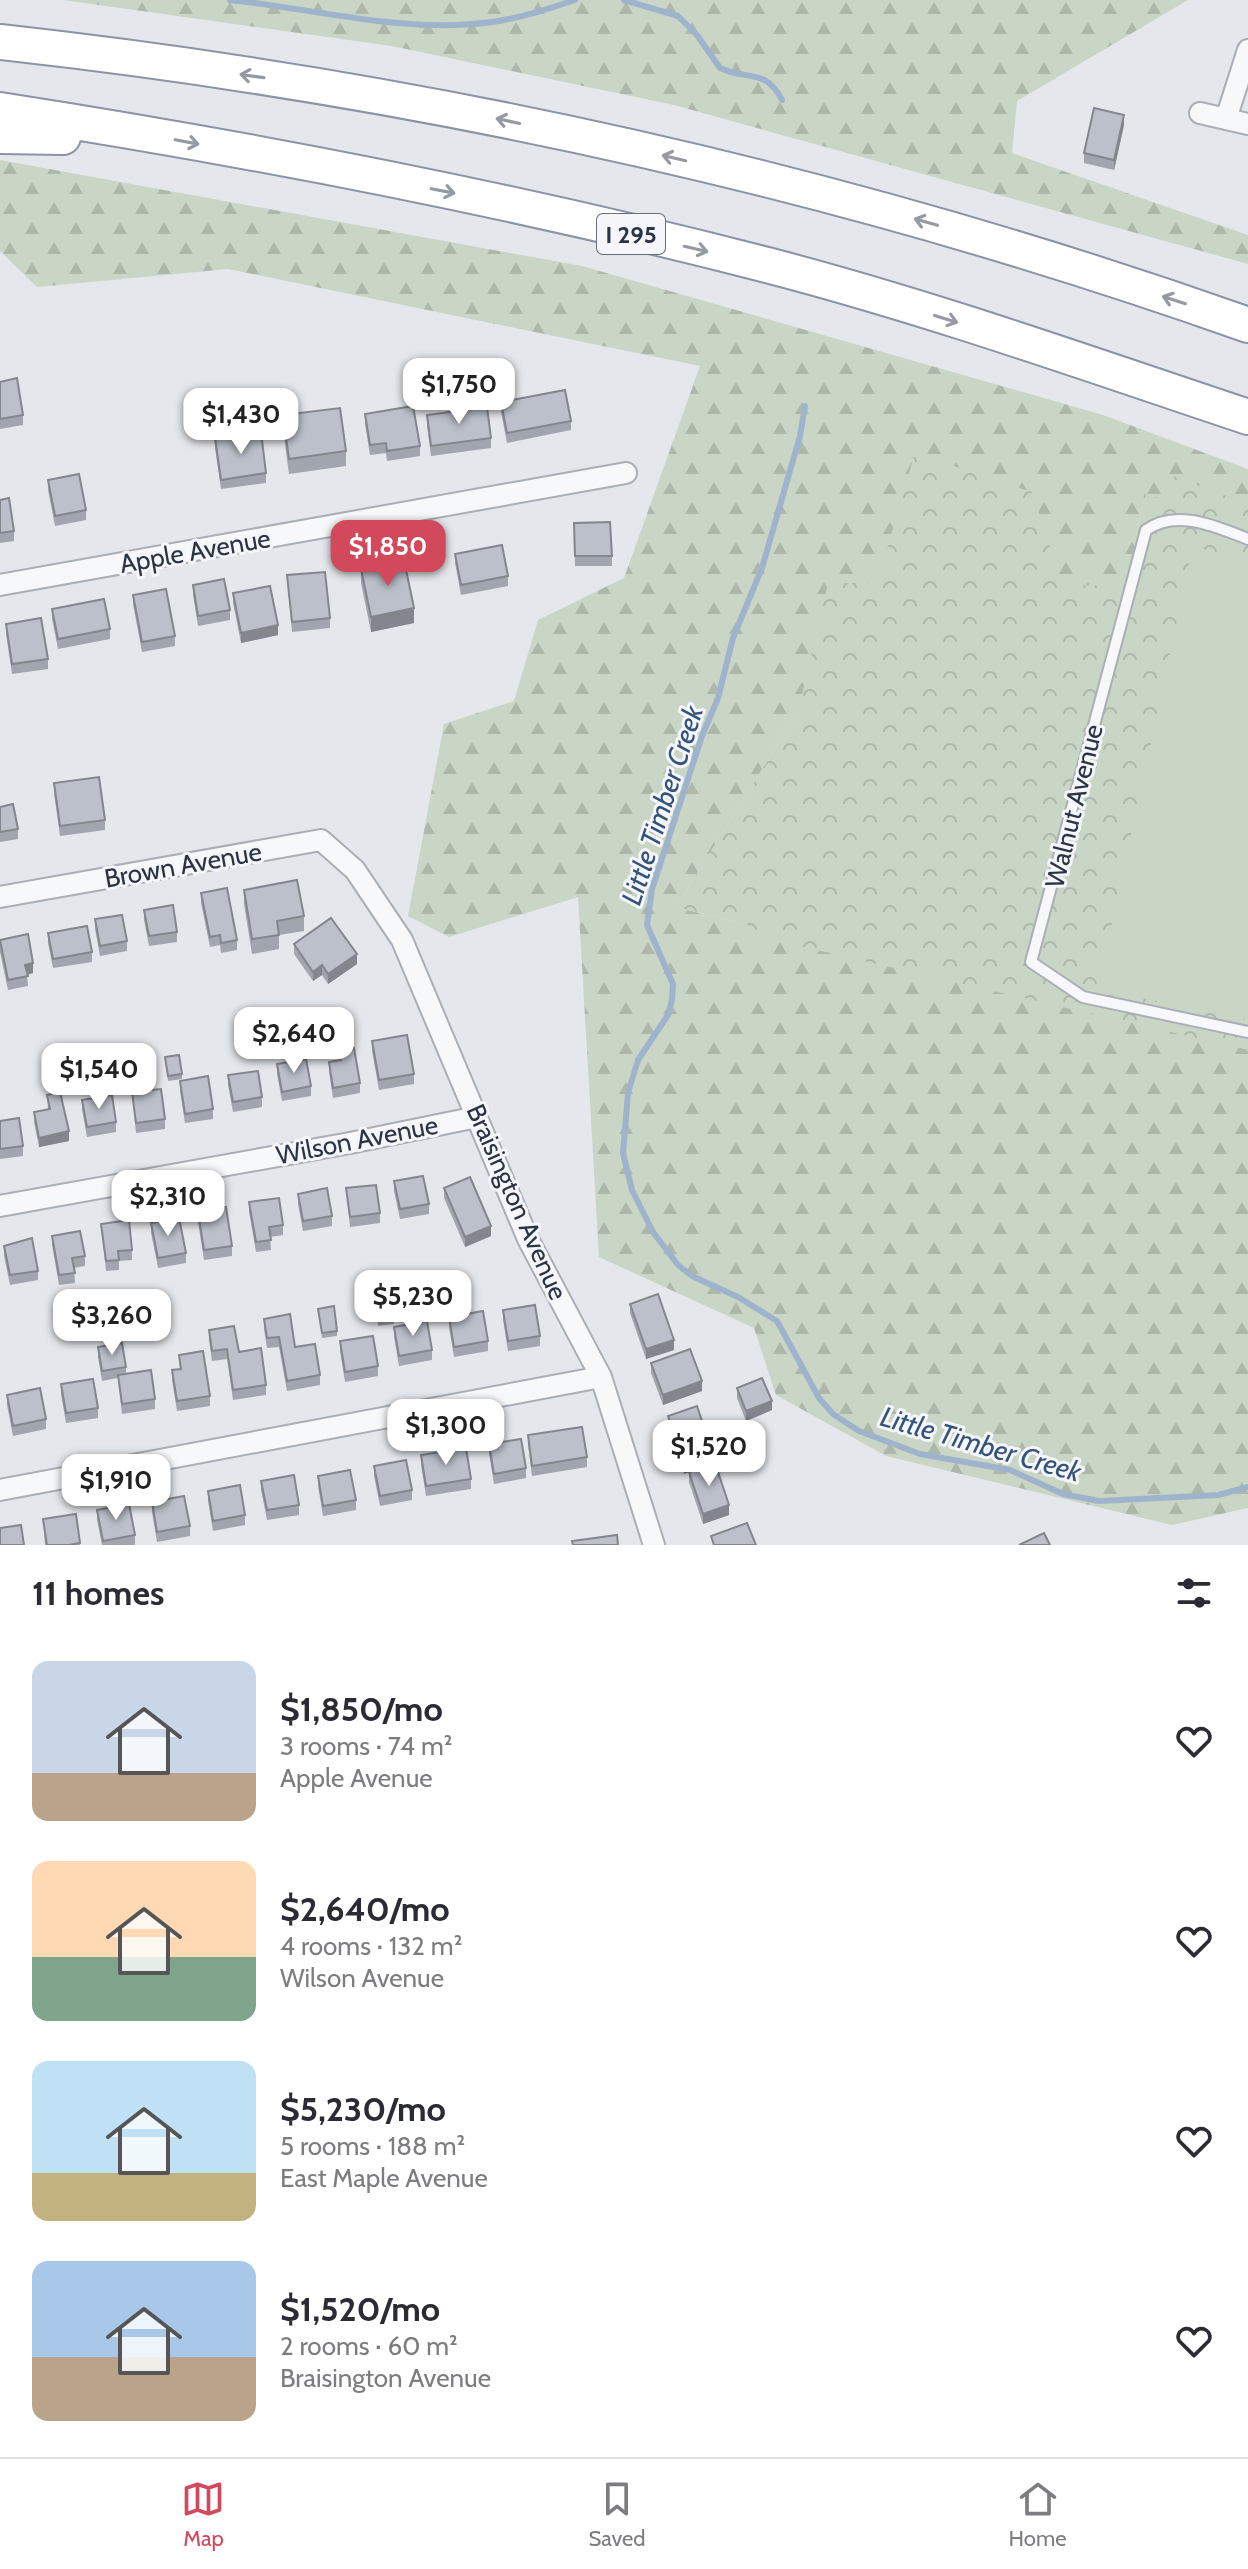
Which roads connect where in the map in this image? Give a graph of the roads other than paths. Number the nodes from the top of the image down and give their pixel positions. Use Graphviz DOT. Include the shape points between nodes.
graph roads {
  1 [pos="0,25"];
  2 [pos="0,42"];
  3 [pos="1248,50"];
  4 [pos="89,52"];
  5 [pos="0,110"];
  6 [pos="1200,113"];
  7 [pos="1226,119"];
  8 [pos="1248,124"];
  9 [pos="124,129"];
  10 [pos="0,136"];
  11 [pos="1248,325"];
  12 [pos="1248,417"];
  13 [pos="626,473"];
  14 [pos="1248,539"];
  15 [pos="0,585"];
  16 [pos="355,870"];
  17 [pos="0,897"];
  18 [pos="1248,1032"];
  19 [pos="477,1117"];
  20 [pos="0,1206"];
  21 [pos="601,1377"];
  22 [pos="0,1490"];
  23 [pos="654,1545"];
  1 -- 4 [label="highway"];
  2 -- 4 [label="highway"];
  3 -- 7 [label="street"];
  11 -- 4 [label="highway, one-way" via="795,185 364,92"];
  5 -- 9 [label="highway, I 295"];
  6 -- 7 [label="street"];
  7 -- 8 [label="street"];
  9 -- 10 [label="highway" via="46,139"];
  9 -- 12 [label="highway, I 295, one-way" via="446,191 768,265"];
  13 -- 15 [label="street, Apple Avenue"];
  14 -- 18 [label="lane, Walnut Avenue" via="1184,520 1156,523 1146,530 1031,962 1083,997"];
  16 -- 17 [label="street, Brown Avenue" via="321,840"];
  16 -- 19 [label="street, Braisington Avenue" via="402,940"];
  19 -- 20 [label="street, Wilson Avenue"];
  19 -- 21 [label="street, Braisington Avenue" via="528,1239"];
  21 -- 22 [label="street"];
  21 -- 23 [label="street, Braisington Avenue"];
}
